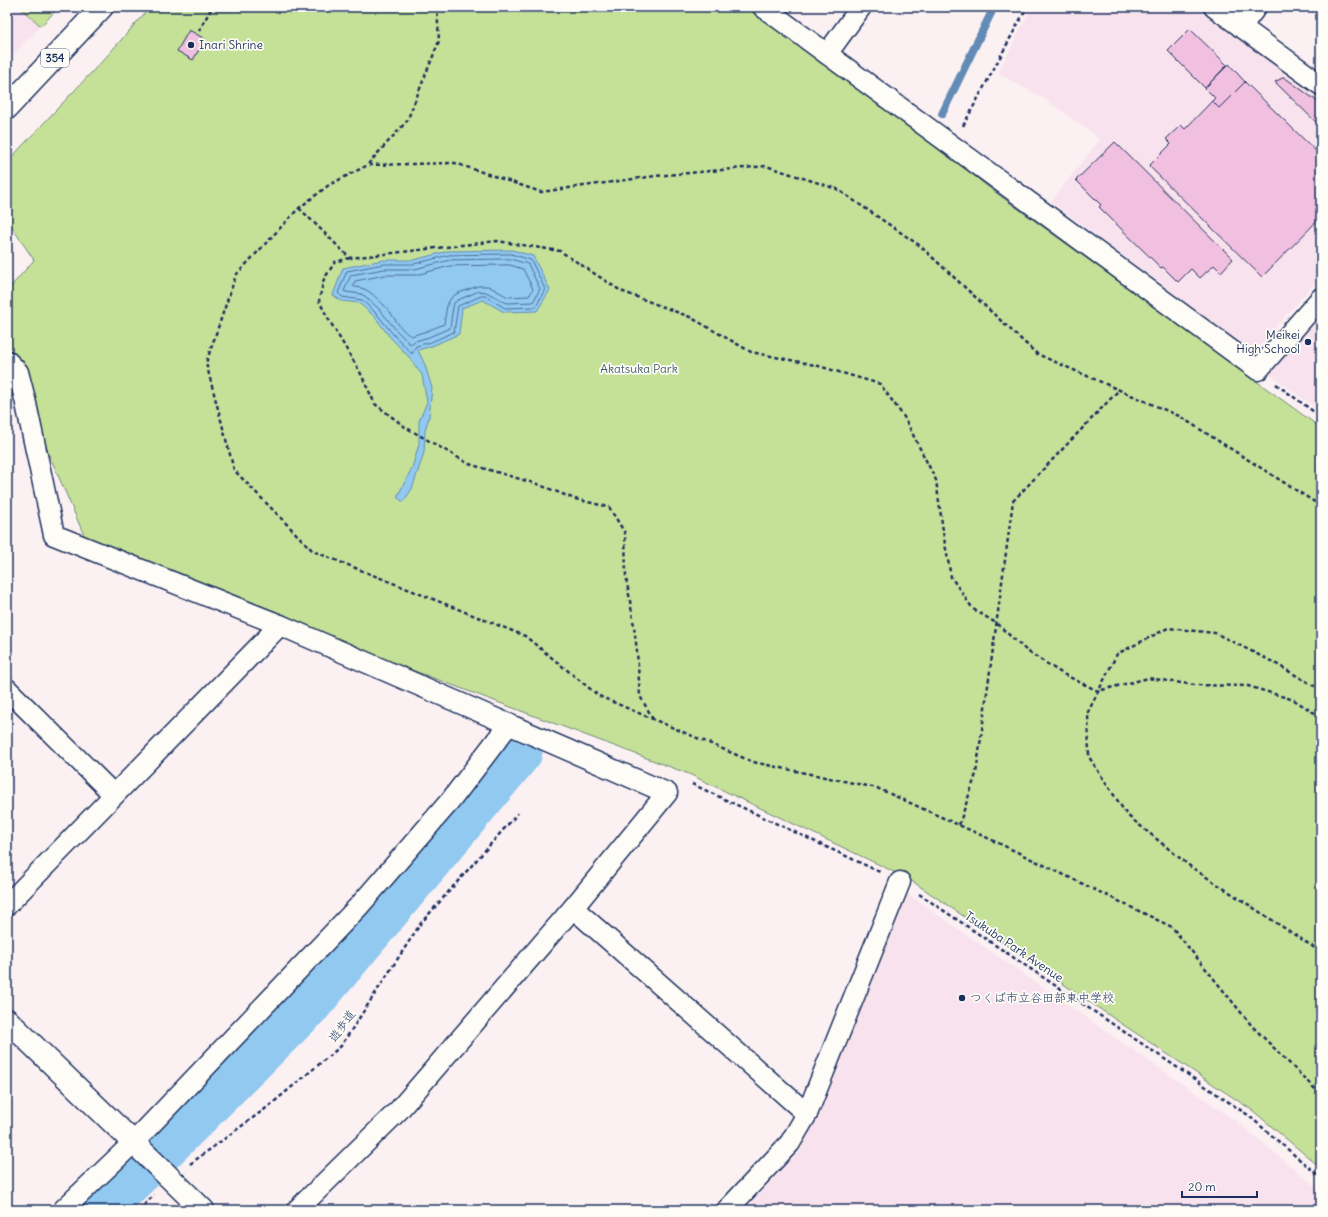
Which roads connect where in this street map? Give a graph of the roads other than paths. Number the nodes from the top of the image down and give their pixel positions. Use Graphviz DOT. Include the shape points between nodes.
graph roads {
  1 [pos="102,7"];
  2 [pos="763,7"];
  3 [pos="861,7"];
  4 [pos="1214,7"];
  5 [pos="1256,7"];
  6 [pos="1241,27"];
  7 [pos="827,54"];
  8 [pos="1321,85"];
  9 [pos="7,108"];
  10 [pos="1321,298"];
  11 [pos="7,361"];
  12 [pos="280,625"];
  13 [pos="7,689"];
  14 [pos="509,724"];
  15 [pos="114,795"];
  16 [pos="900,882"];
  17 [pos="7,905"];
  18 [pos="573,908"];
  19 [pos="7,1020"];
  20 [pos="807,1114"];
  21 [pos="139,1146"];
  22 [pos="63,1210"];
  23 [pos="203,1210"];
  24 [pos="298,1210"];
  25 [pos="726,1210"];
  1 -- 9 [label="main road, 354"];
  2 -- 7 [label="street"];
  3 -- 7 [label="street"];
  4 -- 6 [label="street"];
  5 -- 6 [label="street"];
  6 -- 8 [label="street"];
  7 -- 10 [label="street" via="1258,370"];
  11 -- 12 [label="street" via="18,372 26,399 54,536"];
  12 -- 14 [label="street"];
  12 -- 15 [label="street"];
  13 -- 15 [label="street"];
  14 -- 18 [label="street" via="668,793"];
  14 -- 21 [label="street" via="451,800 360,904"];
  15 -- 17 [label="street"];
  16 -- 20 [label="street"];
  18 -- 20 [label="street"];
  18 -- 24 [label="street" via="400,1110"];
  19 -- 21 [label="main road"];
  20 -- 25 [label="street" via="790,1143"];
  21 -- 22 [label="street"];
  21 -- 23 [label="main road"];
}
